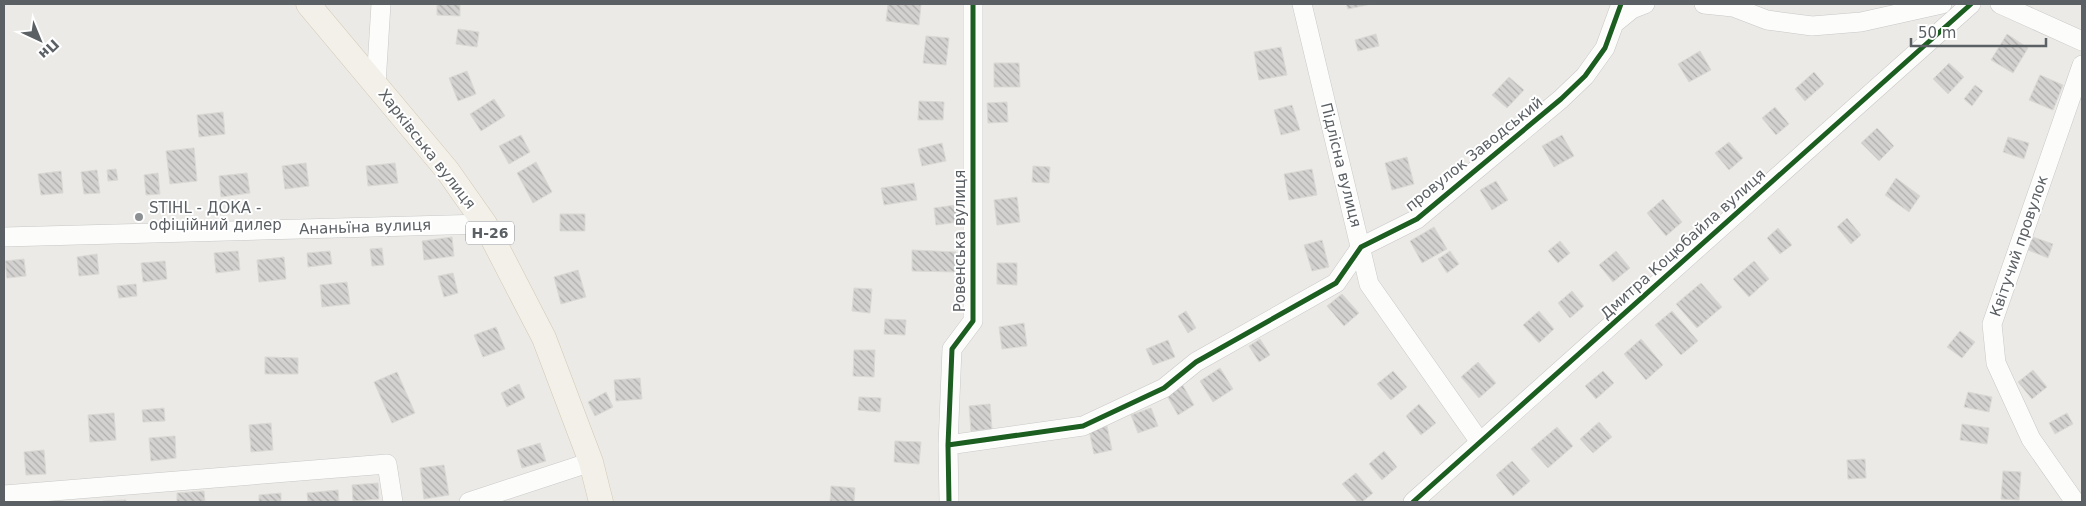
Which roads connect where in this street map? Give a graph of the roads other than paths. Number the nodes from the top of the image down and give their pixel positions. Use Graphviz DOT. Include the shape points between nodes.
graph roads {
  1 [pos="308,4"];
  2 [pos="380,4"];
  3 [pos="973,4"];
  4 [pos="1302,4"];
  5 [pos="1645,4"];
  6 [pos="1704,4"];
  7 [pos="1942,4"];
  8 [pos="1971,4"];
  9 [pos="2000,4"];
  10 [pos="1731,5"];
  11 [pos="1619,13"];
  12 [pos="2082,41"];
  13 [pos="2082,65"];
  14 [pos="376,84"];
  15 [pos="486,224"];
  16 [pos="4,237"];
  17 [pos="1360,248"];
  18 [pos="1480,442"];
  19 [pos="948,445"];
  20 [pos="591,462"];
  21 [pos="4,495"];
  22 [pos="393,502"];
  23 [pos="469,502"];
  24 [pos="601,502"];
  25 [pos="949,502"];
  26 [pos="1413,502"];
  27 [pos="2074,502"];
  1 -- 14 [label="main road, Харківська вулиця / Н-26"];
  2 -- 14 [label="street"];
  3 -- 19 [label="street, Ровенська вулиця" via="973,321 952,350"];
  4 -- 17 [label="street, Підлісна вулиця"];
  5 -- 11 [label="street"];
  6 -- 10 [label="street"];
  7 -- 10 [label="street" via="1861,22 1812,26 1767,20"];
  8 -- 18 [label="street, Дмитра Коцюбайла вулиця"];
  9 -- 12 [label="street"];
  11 -- 17 [label="street, провулок Заводський" via="1606,48 1562,99 1417,219"];
  13 -- 27 [label="street, Квітучий провулок" via="1992,324 1996,363 2007,388 2031,439"];
  14 -- 15 [label="main road, Харківська вулиця / Н-26" via="447,170"];
  15 -- 16 [label="street, Ананьїна вулиця"];
  15 -- 20 [label="main road, Харківська вулиця / Н-26" via="544,338"];
  17 -- 18 [label="street, Підлісна вулиця" via="1369,284"];
  17 -- 19 [label="street, провулок Заводський" via="1336,283 1196,362 1164,388 1083,426"];
  18 -- 26 [label="street, Дмитра Коцюбайла вулиця"];
  19 -- 25 [label="street, Ровенська вулиця"];
  20 -- 23 [label="street"];
  20 -- 24 [label="main road, Харківська вулиця / Н-26"];
  21 -- 22 [label="street" via="387,464"];
}
